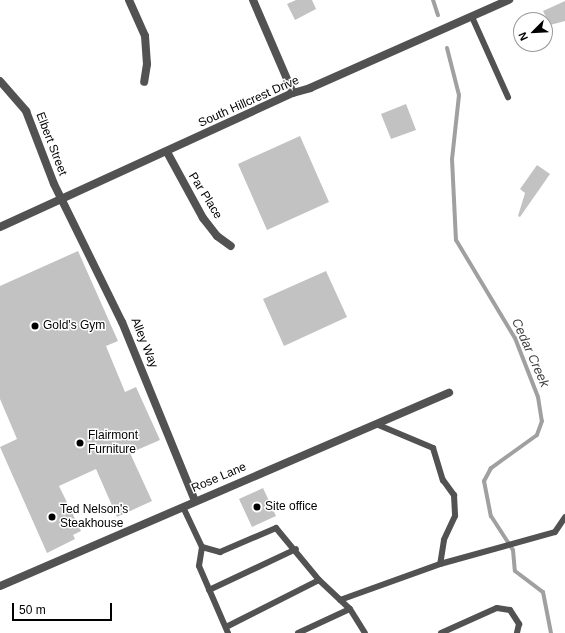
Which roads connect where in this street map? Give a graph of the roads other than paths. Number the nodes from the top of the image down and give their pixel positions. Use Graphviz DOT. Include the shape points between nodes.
graph roads {
  1 [pos="129,0"];
  2 [pos="253,0"];
  3 [pos="509,0"];
  4 [pos="472,17"];
  5 [pos="0,81"];
  6 [pos="144,82"];
  7 [pos="293,93"];
  8 [pos="508,97"];
  9 [pos="167,152"];
  10 [pos="62,199"];
  11 [pos="0,227"];
  12 [pos="231,246"];
  13 [pos="449,393"];
  14 [pos="376,424"];
  15 [pos="195,501"];
  16 [pos="183,507"];
  17 [pos="565,517"];
  18 [pos="202,547"];
  19 [pos="296,549"];
  20 [pos="440,564"];
  21 [pos="319,580"];
  22 [pos="0,586"];
  23 [pos="209,590"];
  24 [pos="340,600"];
  25 [pos="350,610"];
  26 [pos="227,630"];
  27 [pos="298,633"];
  28 [pos="365,633"];
  29 [pos="441,633"];
  30 [pos="517,633"];
  1 -- 6 [label="street" via="145,36 147,64"];
  2 -- 7 [label="street"];
  3 -- 4 [label="street, South Hillcrest Drive"];
  4 -- 7 [label="street, South Hillcrest Drive" via="310,88"];
  4 -- 8 [label="lane"];
  5 -- 10 [label="street, Elbert Street" via="26,111 45,164"];
  7 -- 9 [label="street, South Hillcrest Drive"];
  9 -- 10 [label="street, South Hillcrest Drive"];
  9 -- 12 [label="street, Par Place" via="203,218 217,236"];
  10 -- 11 [label="street, South Hillcrest Drive"];
  10 -- 15 [label="street, Alley Way" via="122,322"];
  13 -- 14 [label="street, Rose Lane"];
  14 -- 15 [label="street, Rose Lane"];
  14 -- 20 [label="lane" via="433,448 443,480 454,495 455,516 444,540"];
  15 -- 16 [label="street, Rose Lane"];
  16 -- 18 [label="lane"];
  16 -- 22 [label="street, Rose Lane"];
  17 -- 20 [label="lane" via="555,532"];
  18 -- 19 [label="lane" via="220,552 276,528"];
  18 -- 23 [label="lane" via="199,566"];
  19 -- 21 [label="lane"];
  19 -- 23 [label="lane"];
  20 -- 24 [label="lane"];
  21 -- 24 [label="lane"];
  21 -- 26 [label="lane"];
  23 -- 26 [label="lane"];
  24 -- 25 [label="lane"];
  25 -- 27 [label="lane"];
  25 -- 28 [label="lane"];
  29 -- 30 [label="lane" via="497,608 510,610 519,624"];
}
